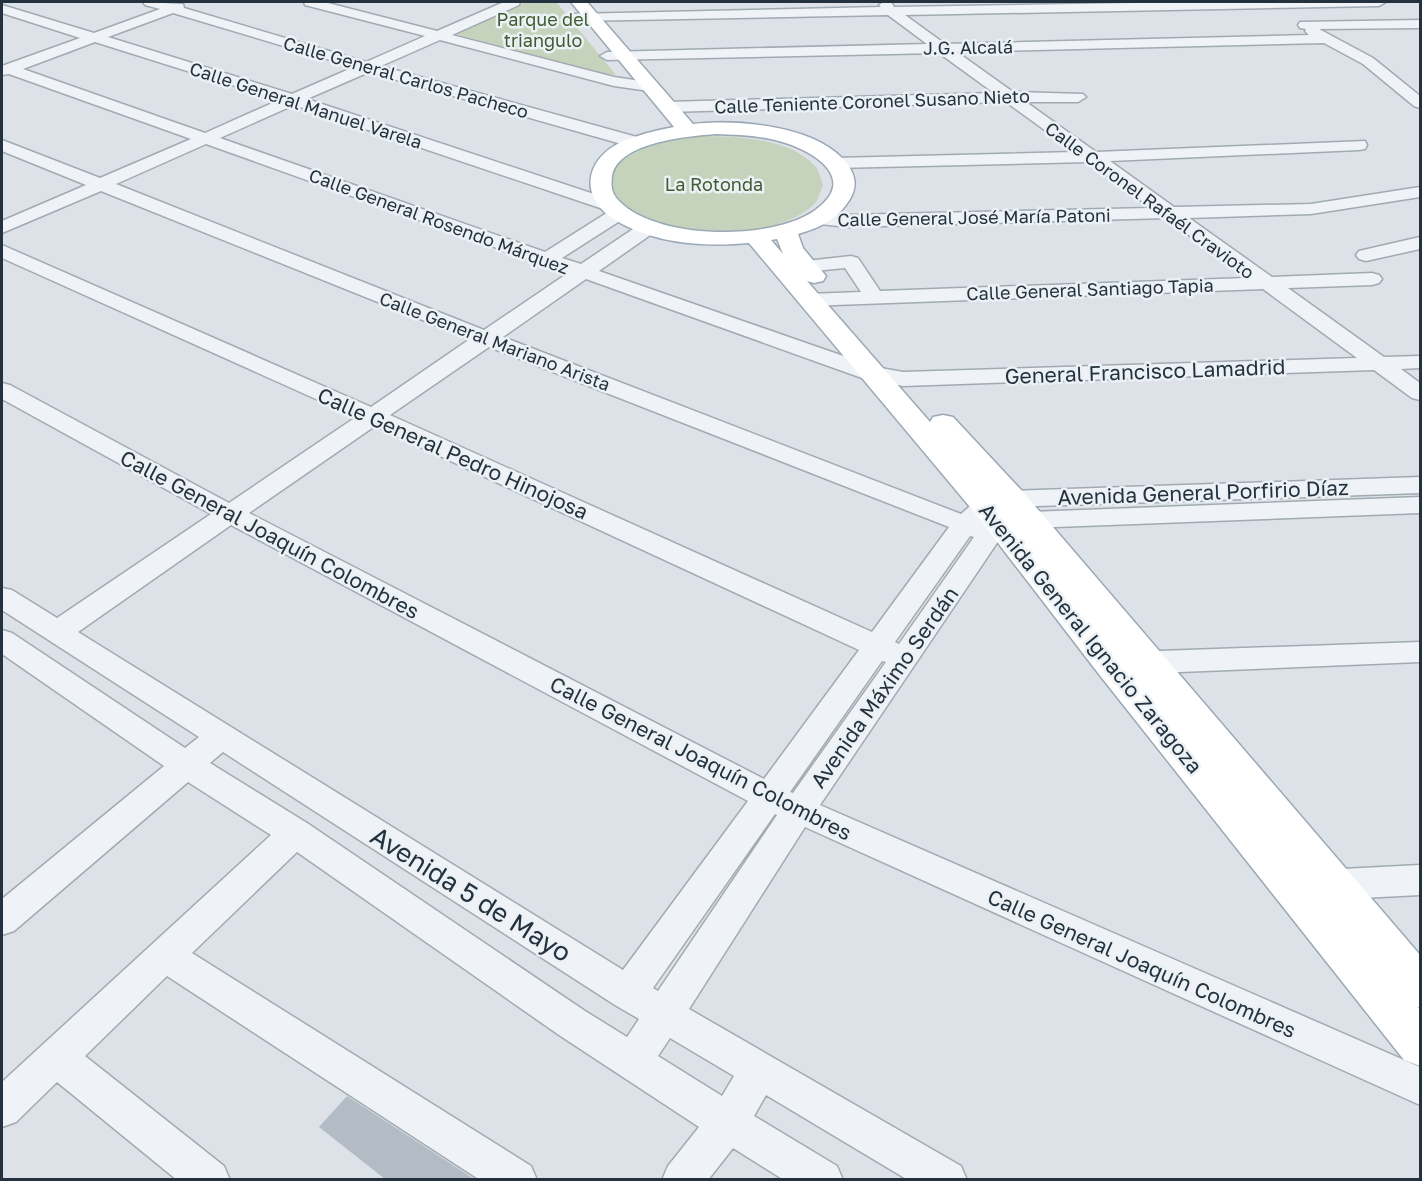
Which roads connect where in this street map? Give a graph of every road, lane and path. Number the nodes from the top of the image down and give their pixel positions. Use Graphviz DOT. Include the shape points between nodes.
graph roads {
  1 [pos="150,2"];
  2 [pos="310,2"];
  3 [pos="487,2"];
  4 [pos="514,2"];
  5 [pos="563,2"];
  6 [pos="1256,2"];
  7 [pos="1379,2"];
  8 [pos="180,5"];
  9 [pos="887,6"];
  10 [pos="4,10"];
  11 [pos="582,12"];
  12 [pos="1420,24"];
  13 [pos="1301,25"];
  14 [pos="429,34"];
  15 [pos="95,38"];
  16 [pos="1329,39"];
  17 [pos="941,48"];
  18 [pos="616,56"];
  19 [pos="359,64"];
  20 [pos="5,70"];
  21 [pos="627,83"];
  22 [pos="650,86"];
  23 [pos="285,97"];
  24 [pos="1008,97"];
  25 [pos="1078,97"];
  26 [pos="1420,104"];
  27 [pos="667,107"];
  28 [pos="677,132"];
  29 [pos="198,135"];
  30 [pos="638,143"];
  31 [pos="2,145"];
  32 [pos="1359,145"];
  33 [pos="1089,157"];
  34 [pos="836,163"];
  35 [pos="91,182"];
  36 [pos="1420,192"];
  37 [pos="615,209"];
  38 [pos="1168,213"];
  39 [pos="2,214"];
  40 [pos="816,219"];
  41 [pos="649,227"];
  42 [pos="2,228"];
  43 [pos="770,233"];
  44 [pos="1420,243"];
  45 [pos="2,251"];
  46 [pos="1366,255"];
  47 [pos="546,260"];
  48 [pos="804,266"];
  49 [pos="582,273"];
  50 [pos="1372,279"];
  51 [pos="1265,283"];
  52 [pos="874,297"];
  53 [pos="821,299"];
  54 [pos="486,338"];
  55 [pos="1420,362"];
  56 [pos="1378,363"];
  57 [pos="870,373"];
  58 [pos="903,379"];
  59 [pos="2,390"];
  60 [pos="1420,393"];
  61 [pos="373,416"];
  62 [pos="1420,485"];
  63 [pos="1420,505"];
  64 [pos="230,514"];
  65 [pos="997,518"];
  66 [pos="2,597"];
  67 [pos="56,633"];
  68 [pos="2,640"];
  69 [pos="890,652"];
  70 [pos="1420,652"];
  71 [pos="1149,662"];
  72 [pos="1110,664"];
  73 [pos="221,736"];
  74 [pos="186,764"];
  75 [pos="769,797"];
  76 [pos="798,811"];
  77 [pos="295,833"];
  78 [pos="1420,880"];
  79 [pos="1333,884"];
  80 [pos="1290,887"];
  81 [pos="2,920"];
  82 [pos="165,955"];
  83 [pos="1420,987"];
  84 [pos="628,993"];
  85 [pos="664,1015"];
  86 [pos="1420,1044"];
  87 [pos="56,1057"];
  88 [pos="632,1063"];
  89 [pos="759,1071"];
  90 [pos="1420,1086"];
  91 [pos="2,1108"];
  92 [pos="728,1123"];
  93 [pos="210,1179"];
  94 [pos="517,1179"];
  95 [pos="682,1179"];
  96 [pos="823,1179"];
  97 [pos="947,1179"];
  1 -- 8 [label="street, Calle General Carlos Pacheco"];
  2 -- 14 [label="street"];
  3 -- 14 [label="street"];
  4 -- 14 [label="street"];
  5 -- 11 [label="main road"];
  6 -- 7 [label="street"];
  6 -- 9 [label="street"];
  6 -- 13 [label="street"];
  8 -- 15 [label="street"];
  8 -- 19 [label="street, Calle General Carlos Pacheco"];
  9 -- 11 [label="street"];
  9 -- 17 [label="street, Calle Coronel Rafaél Cravioto"];
  10 -- 15 [label="street, Calle General Manuel Varela"];
  11 -- 18 [label="main road"];
  12 -- 13 [label="street"];
  13 -- 16 [label="street"];
  14 -- 19 [label="street"];
  14 -- 21 [label="street"];
  15 -- 20 [label="street"];
  15 -- 23 [label="street, Calle General Manuel Varela"];
  16 -- 17 [label="street, J.G. Alcalá"];
  16 -- 26 [label="street" via="1385,73"];
  17 -- 18 [label="street, J.G. Alcalá"];
  17 -- 24 [label="street, Calle Coronel Rafaél Cravioto"];
  18 -- 21 [label="main road"];
  18 -- 22 [label="main road"];
  19 -- 23 [label="street"];
  19 -- 30 [label="street, Calle General Carlos Pacheco"];
  20 -- 29 [label="street, Calle General Rosendo Márquez"];
  21 -- 22 [label="street"];
  21 -- 28 [label="main road"];
  22 -- 27 [label="main road"];
  23 -- 29 [label="street"];
  23 -- 37 [label="street, Calle General Manuel Varela"];
  24 -- 25 [label="street, Calle Teniente Coronel Susano Nieto"];
  24 -- 27 [label="street, Calle Teniente Coronel Susano Nieto"];
  24 -- 33 [label="street, Calle Coronel Rafaél Cravioto"];
  27 -- 28 [label="main road"];
  28 -- 30 [label="main road"];
  28 -- 34 [label="main road" via="726,128 775,133 821,150"];
  29 -- 35 [label="street"];
  29 -- 47 [label="street, Calle General Rosendo Márquez"];
  30 -- 37 [label="main road" via="606,164 600,178 601,191"];
  31 -- 35 [label="street, Calle General Mariano Arista"];
  32 -- 33 [label="street"];
  33 -- 34 [label="street"];
  33 -- 38 [label="street, Calle Coronel Rafaél Cravioto"];
  34 -- 40 [label="main road" via="845,185 841,197"];
  35 -- 39 [label="street"];
  35 -- 42 [label="street"];
  35 -- 54 [label="street, Calle General Mariano Arista"];
  36 -- 38 [label="street, Calle General José María Patoni" via="1327,207"];
  37 -- 41 [label="main road"];
  37 -- 47 [label="street"];
  38 -- 40 [label="street, Calle General José María Patoni"];
  38 -- 51 [label="street, Calle Coronel Rafaél Cravioto"];
  40 -- 43 [label="main road"];
  41 -- 43 [label="main road" via="699,237"];
  41 -- 49 [label="street"];
  43 -- 48 [label="main road, Avenida General Ignacio Zaragoza" via="788,243"];
  43 -- 53 [label="main road, Avenida General Ignacio Zaragoza"];
  44 -- 46 [label="street"];
  45 -- 61 [label="street, Calle General Pedro Hinojosa"];
  47 -- 49 [label="street, Calle General Rosendo Márquez"];
  48 -- 52 [label="street" via="851,262"];
  48 -- 53 [label="main road, Avenida General Ignacio Zaragoza"];
  49 -- 54 [label="street"];
  49 -- 57 [label="street, Calle General Rosendo Márquez"];
  50 -- 51 [label="street, Calle General Santiago Tapia"];
  51 -- 52 [label="street, Calle General Santiago Tapia"];
  51 -- 56 [label="street, Calle Coronel Rafaél Cravioto"];
  52 -- 53 [label="street, Calle General Santiago Tapia"];
  53 -- 57 [label="main road, Avenida General Ignacio Zaragoza"];
  53 -- 58 [label="main road, Avenida General Ignacio Zaragoza"];
  54 -- 61 [label="street"];
  54 -- 65 [label="street, Calle General Mariano Arista"];
  55 -- 56 [label="street, General Francisco Lamadrid"];
  56 -- 58 [label="street, General Francisco Lamadrid"];
  56 -- 60 [label="street, Calle Coronel Rafaél Cravioto"];
  57 -- 58 [label="street, General Francisco Lamadrid"];
  57 -- 65 [label="main road, Avenida General Ignacio Zaragoza"];
  58 -- 65 [label="main road, Avenida General Ignacio Zaragoza"];
  59 -- 64 [label="street, Calle General Joaquín Colombres"];
  61 -- 64 [label="street"];
  61 -- 69 [label="street, Calle General Pedro Hinojosa"];
  62 -- 65 [label="street, Avenida General Porfirio Díaz"];
  63 -- 65 [label="street, Avenida General Porfirio Díaz"];
  64 -- 67 [label="street"];
  64 -- 75 [label="street, Calle General Joaquín Colombres"];
  65 -- 69 [label="street, Avenida Máximo Serdán"];
  65 -- 71 [label="main road, Avenida General Ignacio Zaragoza"];
  65 -- 72 [label="main road, Avenida General Ignacio Zaragoza"];
  66 -- 67 [label="street, Avenida 5 de Mayo"];
  67 -- 73 [label="street, Avenida 5 de Mayo"];
  68 -- 74 [label="street, Avenida 5 de Mayo"];
  69 -- 75 [label="street, Avenida Máximo Serdán"];
  69 -- 76 [label="street, Avenida Máximo Serdán"];
  70 -- 71 [label="street"];
  71 -- 72 [label="street"];
  71 -- 79 [label="main road, Avenida General Ignacio Zaragoza"];
  72 -- 80 [label="main road, Avenida General Ignacio Zaragoza"];
  73 -- 74 [label="street"];
  73 -- 84 [label="street, Avenida 5 de Mayo"];
  74 -- 77 [label="street, Avenida 5 de Mayo"];
  74 -- 81 [label="street"];
  75 -- 76 [label="street, Calle General Joaquín Colombres"];
  75 -- 84 [label="street, Avenida Máximo Serdán"];
  76 -- 85 [label="street, Avenida Máximo Serdán"];
  76 -- 90 [label="street, Calle General Joaquín Colombres"];
  77 -- 82 [label="street"];
  77 -- 88 [label="street, Avenida 5 de Mayo"];
  78 -- 79 [label="street"];
  79 -- 80 [label="street"];
  79 -- 83 [label="main road, Avenida General Ignacio Zaragoza"];
  80 -- 86 [label="main road, Avenida General Ignacio Zaragoza"];
  82 -- 87 [label="street"];
  82 -- 94 [label="street"];
  84 -- 85 [label="street, Avenida 5 de Mayo"];
  85 -- 88 [label="street, Avenida Máximo Serdán"];
  85 -- 89 [label="street, Avenida 5 de Mayo"];
  87 -- 91 [label="street"];
  87 -- 93 [label="street"];
  88 -- 92 [label="street, Avenida 5 de Mayo"];
  89 -- 92 [label="street"];
  89 -- 97 [label="street, Avenida 5 de Mayo"];
  92 -- 95 [label="street"];
  92 -- 96 [label="street, Avenida 5 de Mayo"];
}
